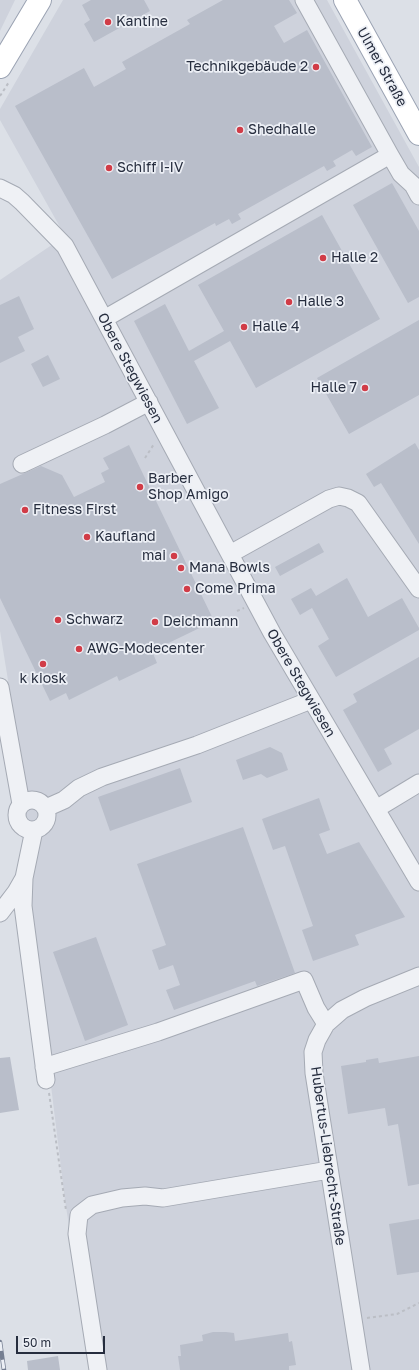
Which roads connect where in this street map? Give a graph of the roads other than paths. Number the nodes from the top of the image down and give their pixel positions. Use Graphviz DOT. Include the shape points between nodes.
graph roads {
  1 [pos="40,0"];
  2 [pos="304,0"];
  3 [pos="345,0"];
  4 [pos="0,67"];
  5 [pos="417,130"];
  6 [pos="390,155"];
  7 [pos="0,175"];
  8 [pos="7,191"];
  9 [pos="419,196"];
  10 [pos="104,319"];
  11 [pos="149,402"];
  12 [pos="22,464"];
  13 [pos="230,554"];
  14 [pos="419,589"];
  15 [pos="0,687"];
  16 [pos="311,700"];
  17 [pos="419,782"];
  18 [pos="21,804"];
  19 [pos="46,808"];
  20 [pos="376,809"];
  21 [pos="34,830"];
  22 [pos="419,882"];
  23 [pos="20,885"];
  24 [pos="0,913"];
  25 [pos="419,976"];
  26 [pos="326,1024"];
  27 [pos="329,1170"];
  28 [pos="98,1370"];
  29 [pos="361,1370"];
  1 -- 4 [label="main road"];
  2 -- 6 [label="street"];
  3 -- 5 [label="main road, Ulmer Straße"];
  6 -- 9 [label="street"];
  6 -- 10 [label="street"];
  7 -- 8 [label="street, Obere Stegwiesen"];
  8 -- 10 [label="street, Obere Stegwiesen" via="22,202 64,246"];
  10 -- 11 [label="street, Obere Stegwiesen"];
  11 -- 12 [label="street"];
  11 -- 13 [label="street, Obere Stegwiesen"];
  13 -- 14 [label="street" via="329,499 339,496 358,503"];
  13 -- 16 [label="street, Obere Stegwiesen"];
  15 -- 18 [label="street"];
  16 -- 19 [label="street" via="197,745 102,777"];
  16 -- 20 [label="street, Obere Stegwiesen"];
  17 -- 20 [label="street"];
  18 -- 19 [label="street" via="30,799 40,801"];
  18 -- 21 [label="street" via="17,810 17,818 26,829"];
  19 -- 21 [label="street" via="46,822"];
  20 -- 22 [label="street, Obere Stegwiesen"];
  21 -- 23 [label="street"];
  23 -- 24 [label="street"];
  23 -- 26 [label="street" via="45,1074 304,980"];
  25 -- 26 [label="street, Hubertus-Liebrecht-Straße" via="359,1001 342,1010"];
  26 -- 27 [label="street, Hubertus-Liebrecht-Straße" via="313,1052"];
  27 -- 28 [label="street" via="163,1198 122,1198 92,1205 79,1216 77,1234"];
  27 -- 29 [label="street, Hubertus-Liebrecht-Straße"];
}
